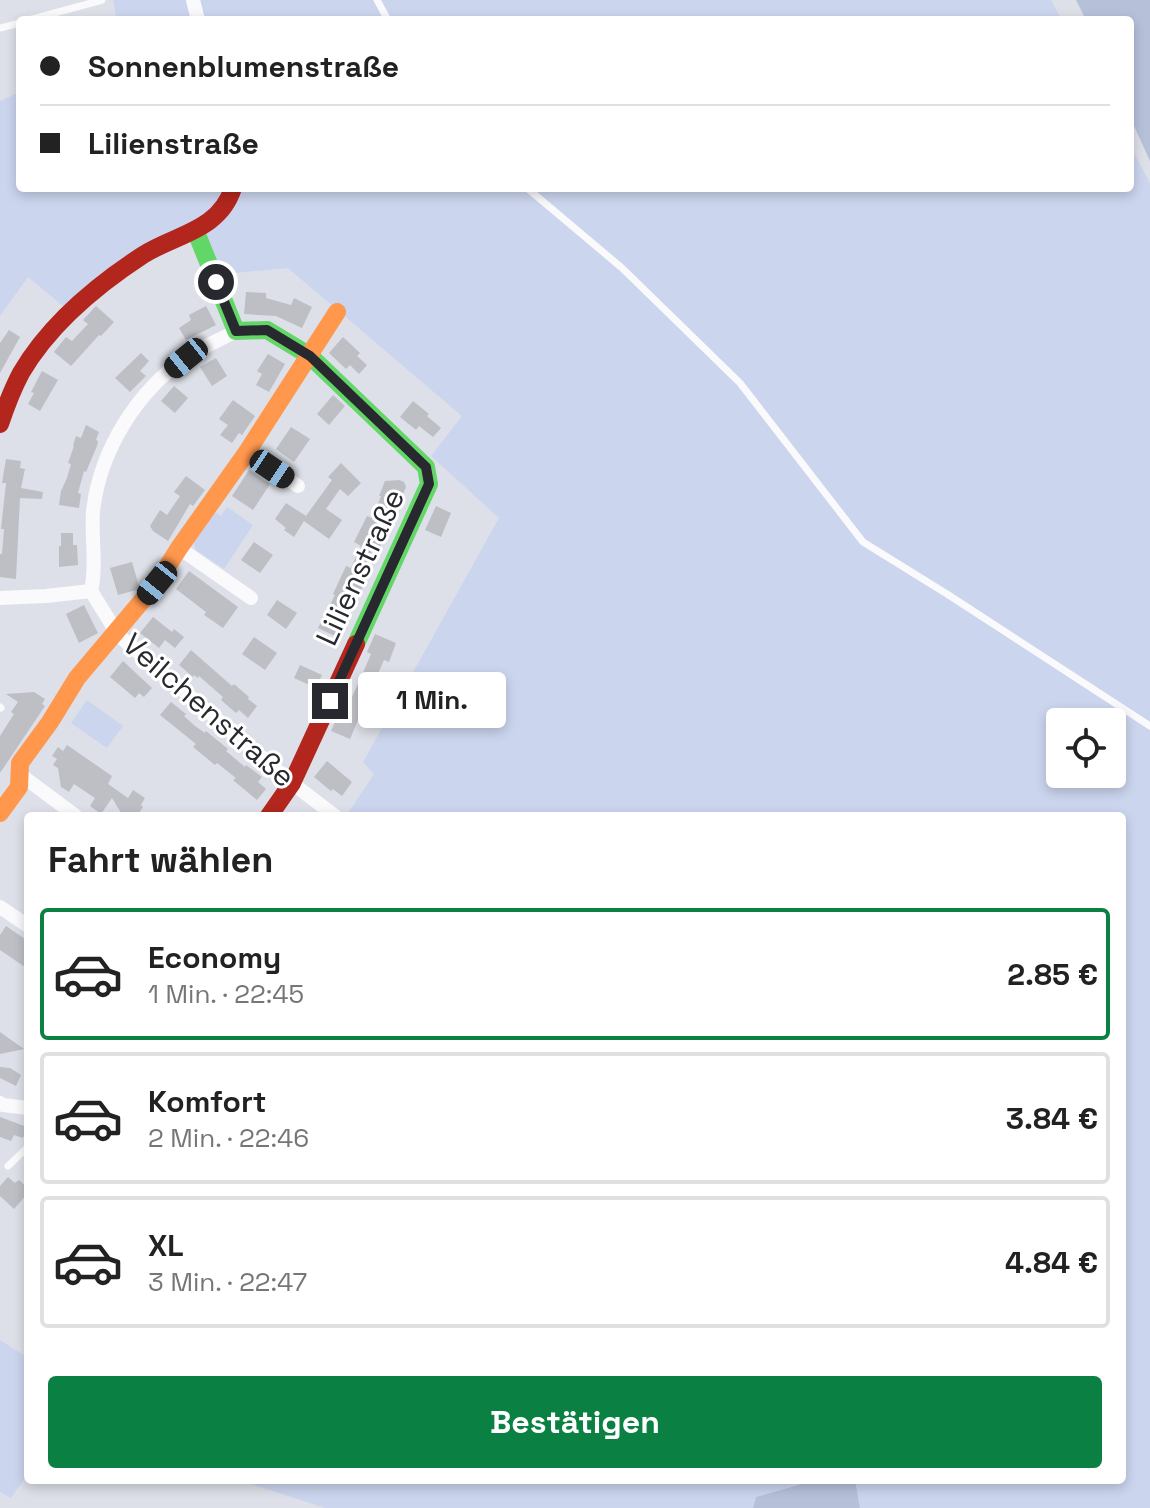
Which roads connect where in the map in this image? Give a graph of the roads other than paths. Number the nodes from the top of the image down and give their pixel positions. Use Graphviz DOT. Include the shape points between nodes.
graph roads {
  1 [pos="102,0"];
  2 [pos="44,16"];
  3 [pos="232,192"];
  4 [pos="532,192"];
  5 [pos="196,232"];
  6 [pos="337,312"];
  7 [pos="236,331"];
  8 [pos="310,356"];
  9 [pos="0,424"];
  10 [pos="247,452"];
  11 [pos="298,486"];
  12 [pos="179,548"];
  13 [pos="91,591"];
  14 [pos="0,598"];
  15 [pos="251,598"];
  16 [pos="117,633"];
  17 [pos="1150,726"];
  18 [pos="21,775"];
  19 [pos="292,783"];
  20 [pos="71,812"];
  21 [pos="272,812"];
  22 [pos="330,812"];
  23 [pos="0,813"];
  24 [pos="0,907"];
  25 [pos="24,923"];
  26 [pos="0,1103"];
  27 [pos="24,1108"];
  28 [pos="24,1151"];
  29 [pos="8,1166"];
  1 -- 2 [label="lane"];
  3 -- 5 [label="street"];
  4 -- 17 [label="lane" via="622,268 740,383 863,542"];
  5 -- 7 [label="street"];
  5 -- 9 [label="street" via="147,253 62,320 25,366"];
  6 -- 8 [label="street"];
  7 -- 8 [label="street" via="267,330"];
  7 -- 13 [label="street" via="157,381 117,434 94,509"];
  8 -- 10 [label="street"];
  8 -- 19 [label="street, Lilienstraße" via="426,467 429,484"];
  10 -- 11 [label="street"];
  10 -- 12 [label="street"];
  12 -- 15 [label="street"];
  12 -- 16 [label="street"];
  13 -- 14 [label="street"];
  13 -- 16 [label="street, Veilchenstraße"];
  16 -- 18 [label="street" via="77,678 20,763"];
  16 -- 19 [label="street, Veilchenstraße"];
  18 -- 20 [label="street"];
  18 -- 23 [label="street" via="19,787"];
  19 -- 21 [label="street, Lilienstraße"];
  19 -- 22 [label="street, Veilchenstraße"];
  24 -- 25 [label="street"];
  26 -- 27 [label="street"];
  28 -- 29 [label="lane"];
}
